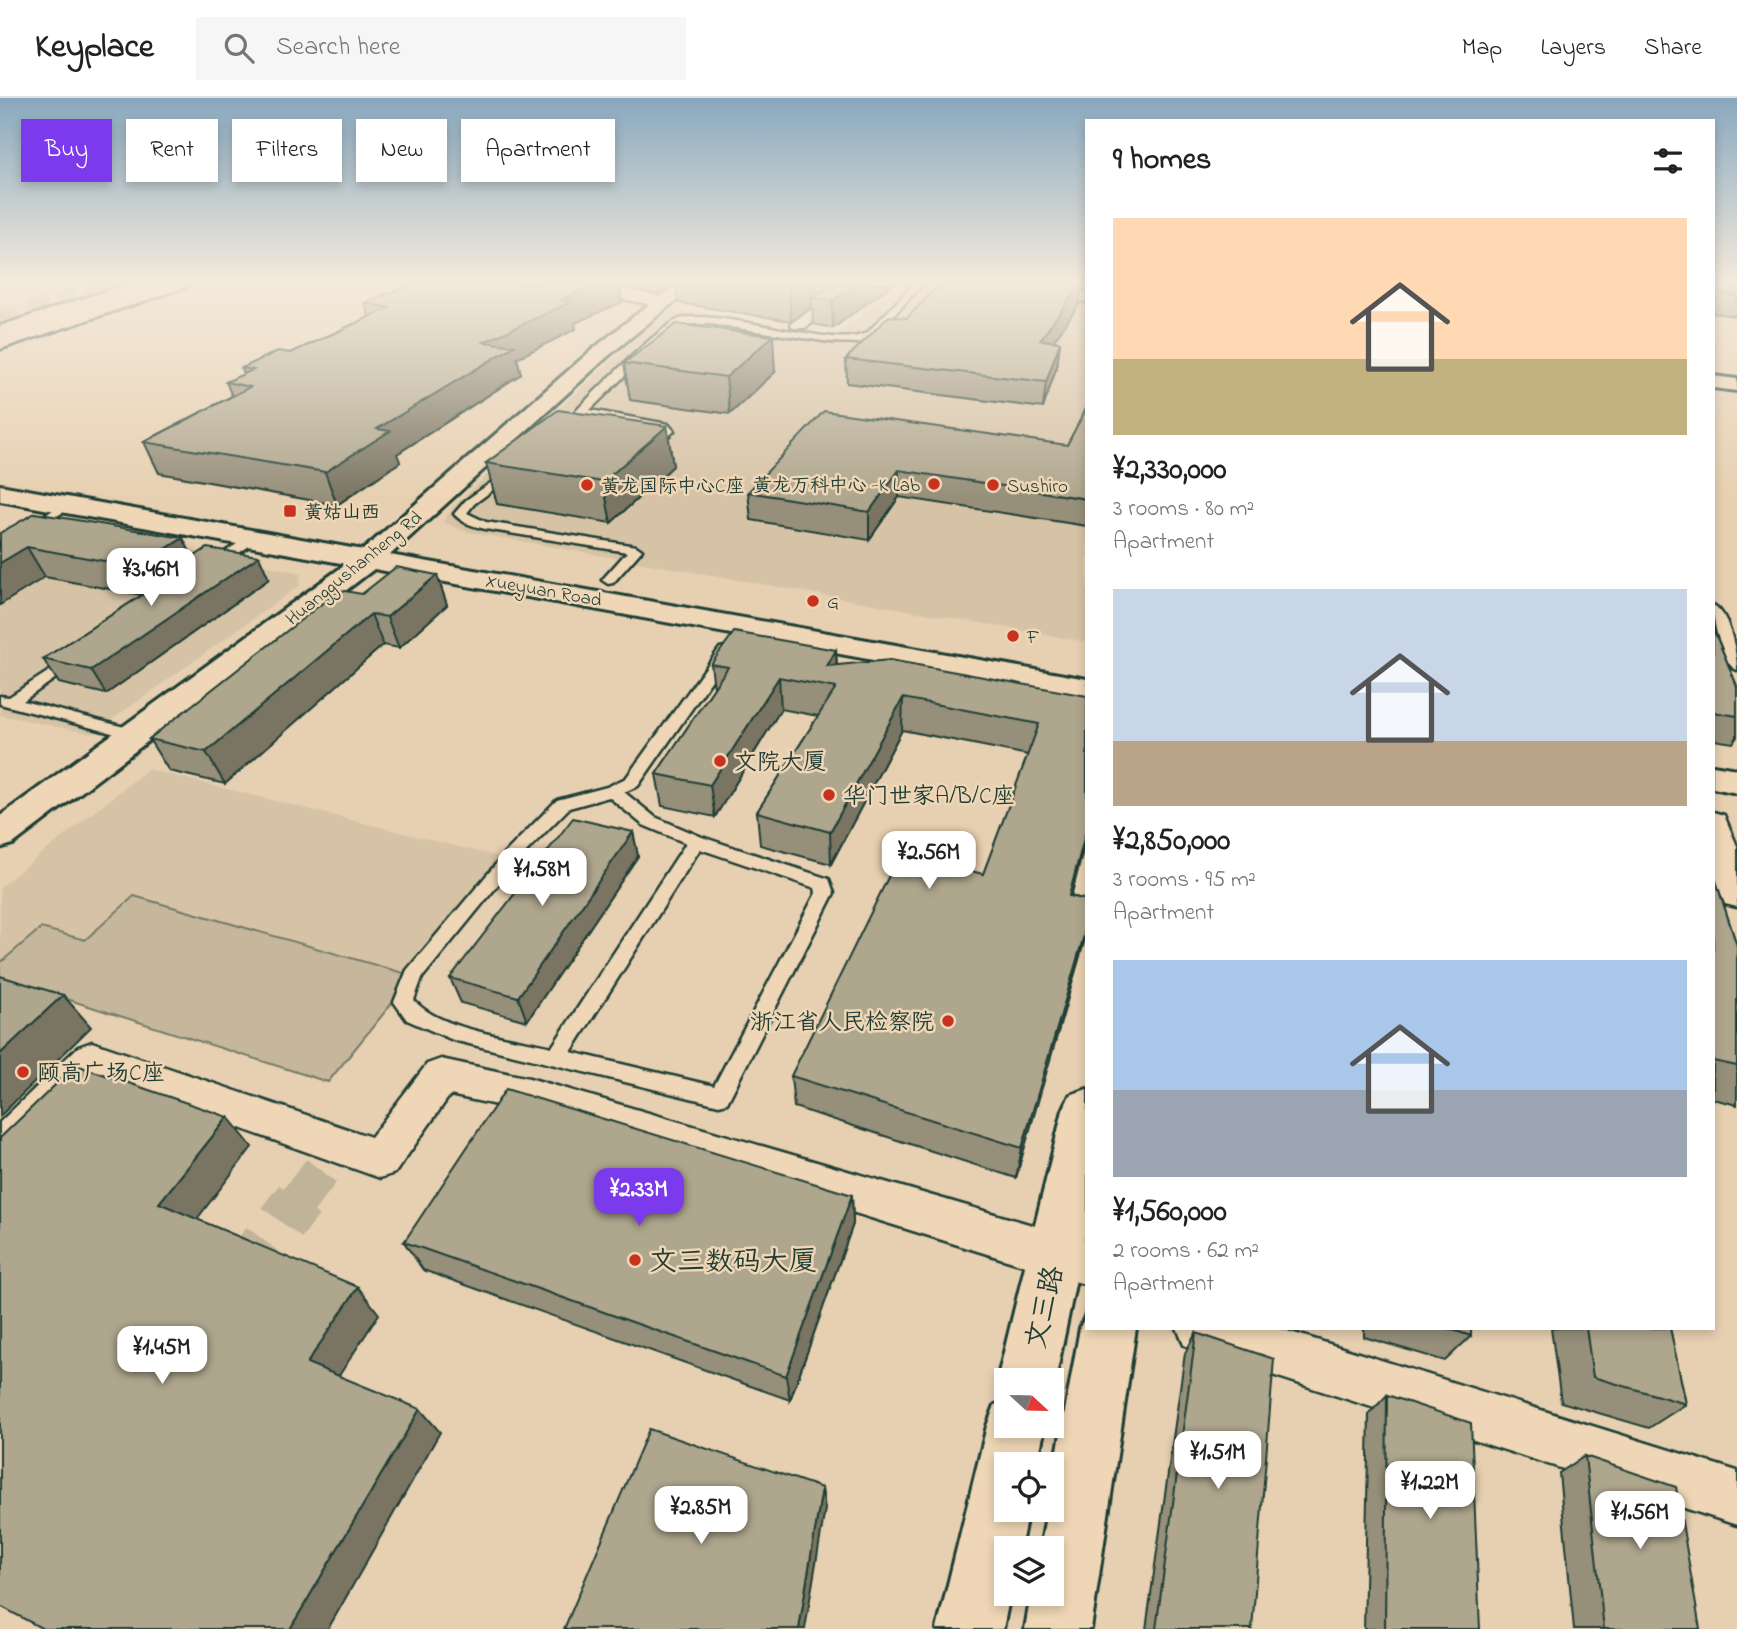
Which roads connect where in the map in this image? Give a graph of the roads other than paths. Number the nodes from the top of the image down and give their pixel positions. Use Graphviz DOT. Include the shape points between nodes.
graph roads {
  1 [pos="600,354"];
  2 [pos="642,354"];
  3 [pos="1715,382"];
  4 [pos="1737,385"];
  5 [pos="582,412"];
  6 [pos="553,441"];
  7 [pos="643,454"];
  8 [pos="522,464"];
  9 [pos="0,475"];
  10 [pos="0,493"];
  11 [pos="69,505"];
  12 [pos="254,537"];
  13 [pos="0,547"];
  14 [pos="381,549"];
  15 [pos="196,576"];
  16 [pos="608,580"];
  17 [pos="1715,615"];
  18 [pos="743,626"];
  19 [pos="80,654"];
  20 [pos="1737,666"];
  21 [pos="1085,667"];
  22 [pos="1085,689"];
  23 [pos="5,700"];
  24 [pos="135,734"];
  25 [pos="1715,776"];
  26 [pos="1737,781"];
  27 [pos="612,791"];
  28 [pos="1715,803"];
  29 [pos="1737,808"];
  30 [pos="1715,829"];
  31 [pos="0,835"];
  32 [pos="696,841"];
  33 [pos="1737,895"];
  34 [pos="557,1056"];
  35 [pos="1085,1128"];
  36 [pos="0,1150"];
  37 [pos="1071,1258"];
  38 [pos="1108,1330"];
  39 [pos="1206,1330"];
  40 [pos="1031,1368"];
  41 [pos="1737,1498"];
  42 [pos="994,1522"];
  43 [pos="970,1629"];
  44 [pos="1058,1629"];
  1 -- 14 [label="main road, Huanggushanheng Rd"];
  2 -- 5 [label="lane"];
  3 -- 4 [label="main road"];
  5 -- 6 [label="lane"];
  5 -- 7 [label="lane" via="664,426 669,431"];
  8 -- 16 [label="lane" via="460,514 485,525 636,550"];
  9 -- 14 [label="main road, Xueyuan Road"];
  10 -- 11 [label="main road, Xueyuan Road"];
  11 -- 12 [label="main road, Xueyuan Road"];
  11 -- 13 [label="lane"];
  12 -- 14 [label="main road, Xueyuan Road"];
  12 -- 15 [label="lane"];
  14 -- 16 [label="main road, Xueyuan Road"];
  14 -- 18 [label="main road, Xueyuan Road"];
  14 -- 24 [label="main road, Huanggushanheng Rd"];
  16 -- 21 [label="main road, Xueyuan Road"];
  17 -- 20 [label="lane"];
  18 -- 22 [label="main road, Xueyuan Road"];
  18 -- 27 [label="lane" via="632,782"];
  19 -- 23 [label="lane"];
  23 -- 24 [label="lane"];
  24 -- 31 [label="main road, Huanggushanheng Rd"];
  25 -- 26 [label="main road"];
  27 -- 32 [label="lane" via="649,821"];
  27 -- 34 [label="lane" via="563,804 513,855 414,975 404,1002 414,1014 453,1032"];
  28 -- 29 [label="main road"];
  30 -- 33 [label="street"];
  32 -- 34 [label="lane"];
  32 -- 34 [label="lane" via="823,884 825,893 719,1096"];
  35 -- 37 [label="main road, 文三路"];
  36 -- 37 [label="street" via="92,1059 331,1158 380,1159 441,1076 529,1095"];
  37 -- 40 [label="main road, 文三路"];
  38 -- 44 [label="main road"];
  39 -- 41 [label="street"];
  42 -- 43 [label="main road"];
}
